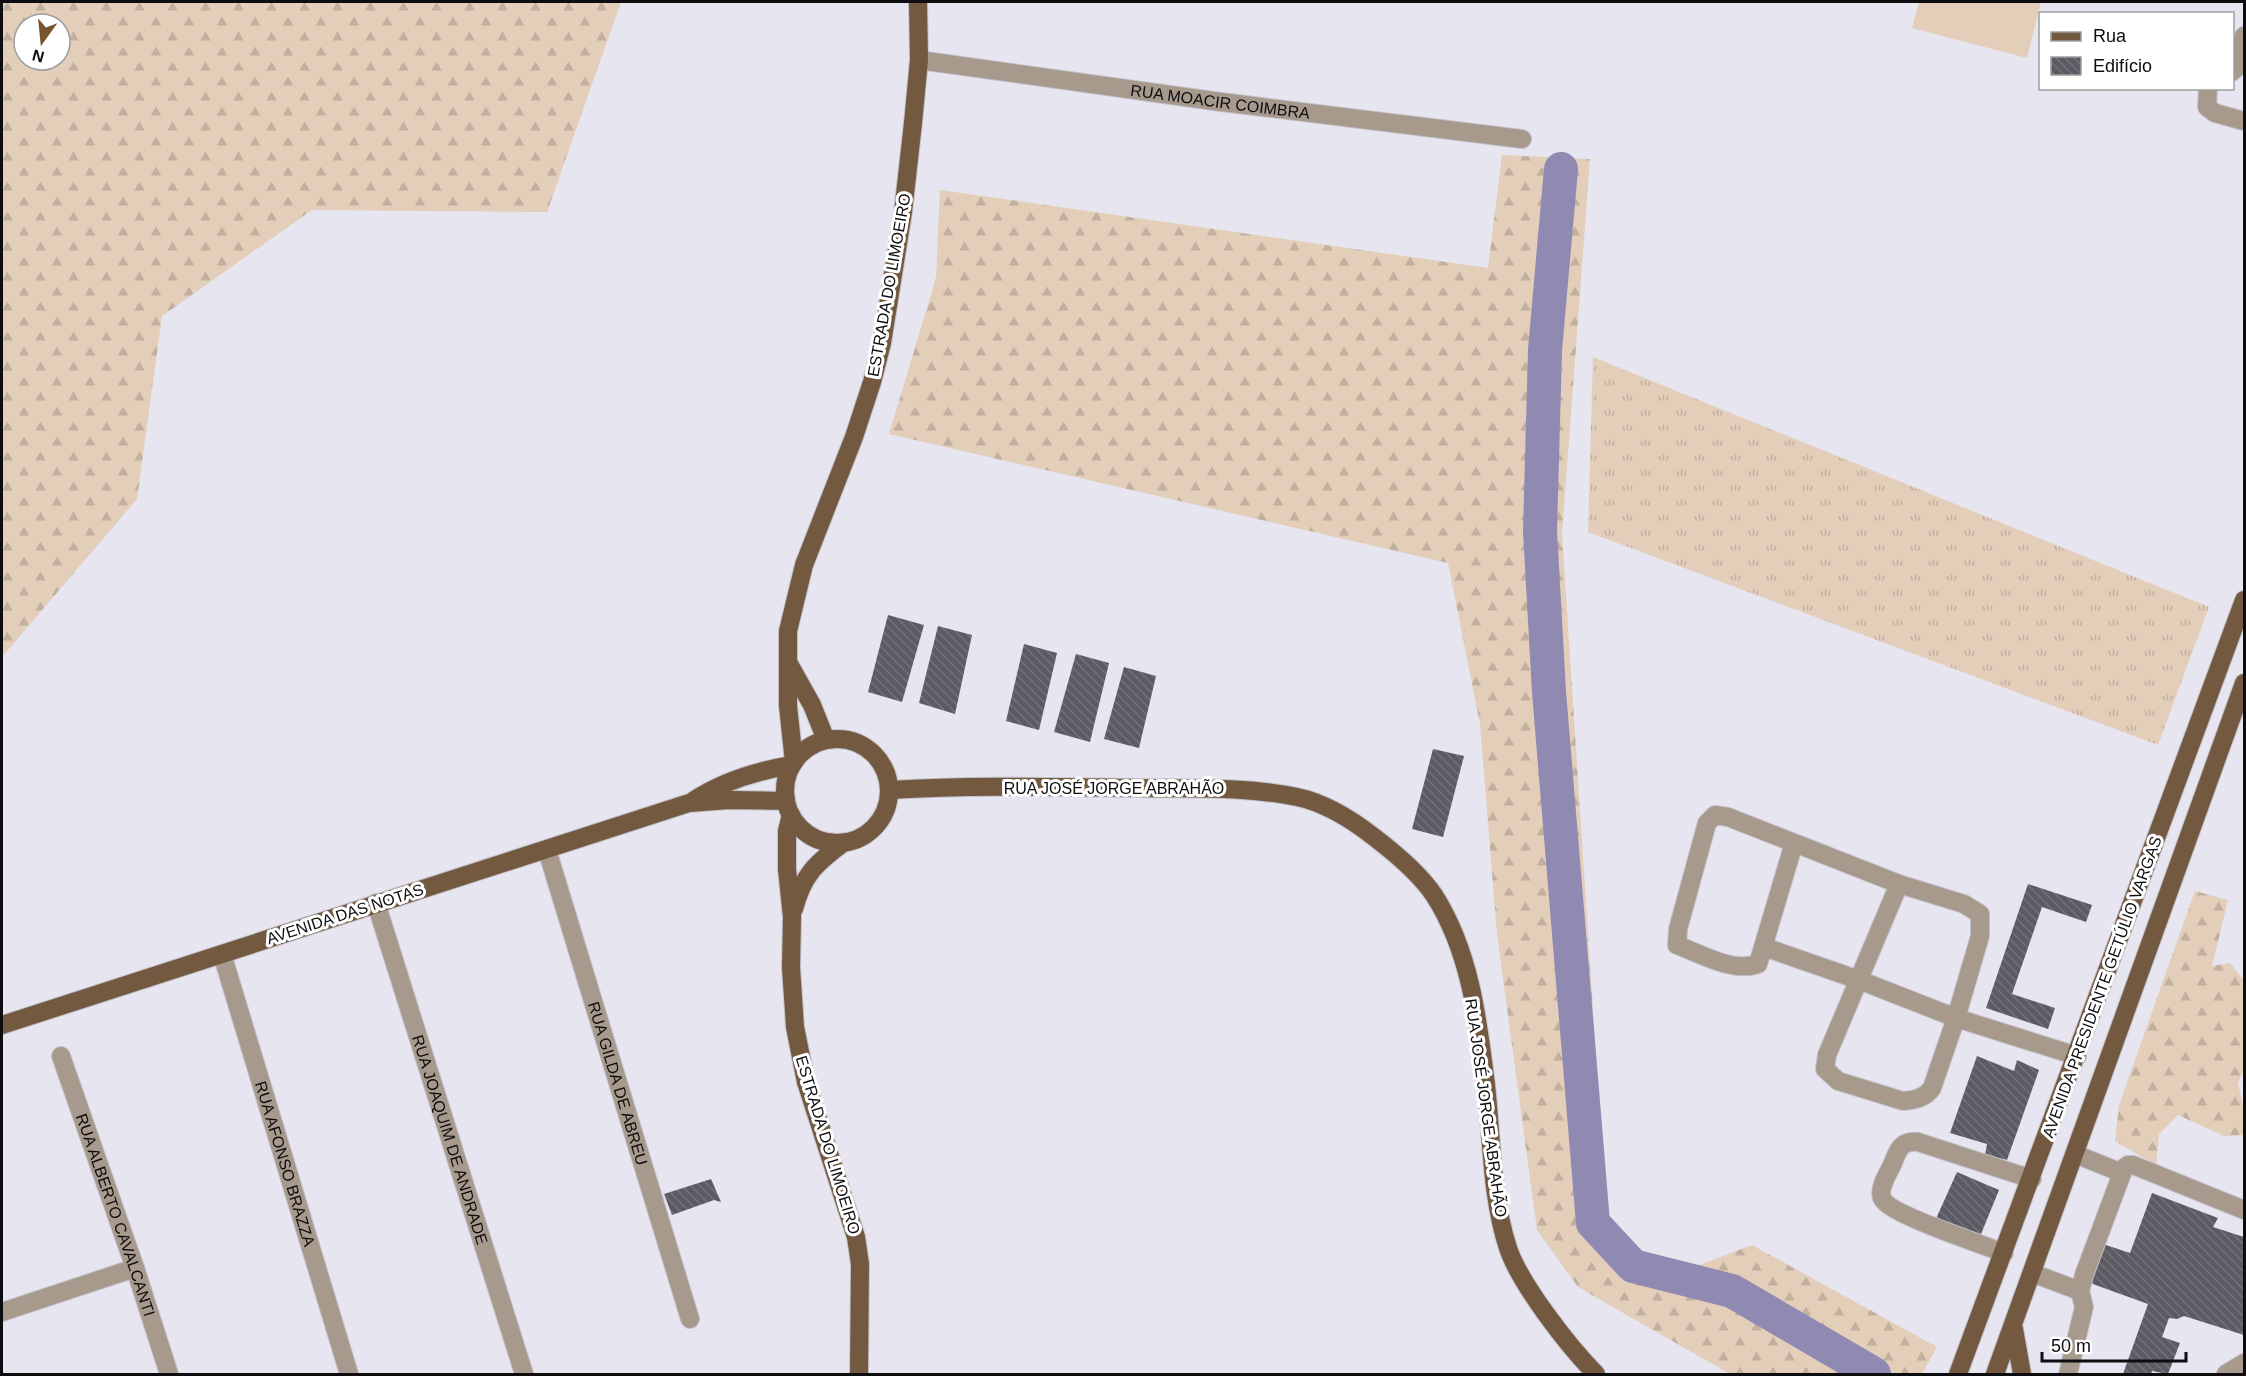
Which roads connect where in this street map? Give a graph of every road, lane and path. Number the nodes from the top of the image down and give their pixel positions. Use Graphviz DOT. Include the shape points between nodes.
graph roads {
  1 [pos="918,2"];
  2 [pos="2244,36"];
  3 [pos="919,60"];
  4 [pos="2234,70"];
  5 [pos="2208,90"];
  6 [pos="2244,121"];
  7 [pos="1522,139"];
  8 [pos="2244,600"];
  9 [pos="789,664"];
  10 [pos="2244,683"];
  11 [pos="826,740"];
  12 [pos="793,763"];
  13 [pos="889,790"];
  14 [pos="689,803"];
  15 [pos="788,808"];
  16 [pos="843,843"];
  17 [pos="1794,843"];
  18 [pos="547,850"];
  19 [pos="1899,885"];
  20 [pos="376,903"];
  21 [pos="792,916"];
  22 [pos="1764,946"];
  23 [pos="222,954"];
  24 [pos="1859,980"];
  25 [pos="1956,1018"];
  26 [pos="2,1025"];
  27 [pos="61,1056"];
  28 [pos="2077,1056"];
  29 [pos="2074,1154"];
  30 [pos="2122,1173"];
  31 [pos="2032,1179"];
  32 [pos="2244,1210"];
  33 [pos="2004,1253"];
  34 [pos="135,1268"];
  35 [pos="2032,1273"];
  36 [pos="2080,1291"];
  37 [pos="2,1312"];
  38 [pos="690,1319"];
  39 [pos="2013,1324"];
  40 [pos="2244,1363"];
  41 [pos="169,1374"];
  42 [pos="349,1374"];
  43 [pos="524,1374"];
  44 [pos="859,1374"];
  45 [pos="1596,1374"];
  46 [pos="1958,1374"];
  47 [pos="1995,1374"];
  48 [pos="2022,1374"];
  49 [pos="2068,1374"];
  50 [pos="2226,1374"];
  1 -- 3 [label="main road, ESTRADA DO LIMOEIRO"];
  2 -- 4 [label="street"];
  3 -- 7 [label="street, RUA MOACIR COIMBRA"];
  3 -- 9 [label="main road, ESTRADA DO LIMOEIRO" via="906,191 882,343 860,419 804,565 788,631"];
  5 -- 6 [label="street" via="2207,107"];
  8 -- 28 [label="main road, AVENIDA PRESIDENTE GETÚLIO VARGAS"];
  9 -- 11 [label="main road, ESTRADA DO LIMOEIRO"];
  9 -- 12 [label="main road, ESTRADA DO LIMOEIRO"];
  10 -- 29 [label="main road, AVENIDA PRESIDENTE GETÚLIO VARGAS"];
  11 -- 12 [label="main road, AVENIDA DAS NOTAS" via="803,752"];
  11 -- 13 [label="main road" via="841,739 869,751 887,775"];
  12 -- 14 [label="main road, AVENIDA DAS NOTAS" via="720,785"];
  12 -- 15 [label="main road" via="785,783"];
  13 -- 16 [label="main road" via="884,815 876,825 861,837"];
  13 -- 45 [label="main road, RUA JOSÉ JORGE ABRAHÃO" via="1061,787 1262,791 1325,806 1390,850 1432,892 1448,919 1465,963 1480,1042 1495,1190 1509,1250 1524,1281"];
  14 -- 15 [label="main road, AVENIDA DAS NOTAS" via="729,800"];
  14 -- 18 [label="main road, AVENIDA DAS NOTAS"];
  15 -- 16 [label="main road" via="800,828 812,837 827,843"];
  15 -- 21 [label="main road, ESTRADA DO LIMOEIRO" via="788,890"];
  16 -- 21 [label="main road, ESTRADA DO LIMOEIRO" via="807,876"];
  17 -- 19 [label="street"];
  17 -- 22 [label="street"];
  17 -- 22 [label="street" via="1728,817 1715,815 1707,823 1677,945 1747,968 1758,964"];
  18 -- 20 [label="main road, AVENIDA DAS NOTAS"];
  18 -- 38 [label="street, RUA GILDA DE ABREU"];
  19 -- 24 [label="street"];
  19 -- 25 [label="street" via="1964,904 1980,914 1980,936"];
  20 -- 23 [label="main road, AVENIDA DAS NOTAS"];
  20 -- 43 [label="street, RUA JOAQUIM DE ANDRADE"];
  21 -- 44 [label="main road, ESTRADA DO LIMOEIRO" via="792,978 799,1048 806,1082 856,1237 860,1264"];
  22 -- 24 [label="street"];
  23 -- 26 [label="main road, AVENIDA DAS NOTAS"];
  23 -- 42 [label="street, RUA AFONSO BRAZZA"];
  24 -- 25 [label="street"];
  24 -- 25 [label="street" via="1827,1055 1825,1069 1838,1081 1903,1101 1927,1095"];
  25 -- 28 [label="street"];
  27 -- 34 [label="street, RUA ALBERTO CAVALCANTI"];
  28 -- 31 [label="main road, AVENIDA PRESIDENTE GETÚLIO VARGAS"];
  29 -- 30 [label="street"];
  29 -- 35 [label="main road, AVENIDA PRESIDENTE GETÚLIO VARGAS"];
  30 -- 32 [label="street" via="2133,1165"];
  30 -- 36 [label="street"];
  31 -- 33 [label="main road, AVENIDA PRESIDENTE GETÚLIO VARGAS"];
  31 -- 33 [label="street" via="1909,1141 1897,1152 1881,1190 1888,1207"];
  33 -- 46 [label="main road, AVENIDA PRESIDENTE GETÚLIO VARGAS"];
  34 -- 37 [label="street"];
  34 -- 41 [label="street, RUA ALBERTO CAVALCANTI"];
  35 -- 36 [label="street"];
  35 -- 39 [label="main road, AVENIDA PRESIDENTE GETÚLIO VARGAS"];
  36 -- 49 [label="street" via="2084,1307"];
  39 -- 47 [label="main road, AVENIDA PRESIDENTE GETÚLIO VARGAS"];
  39 -- 48 [label="main road"];
  40 -- 50 [label="street"];
}
